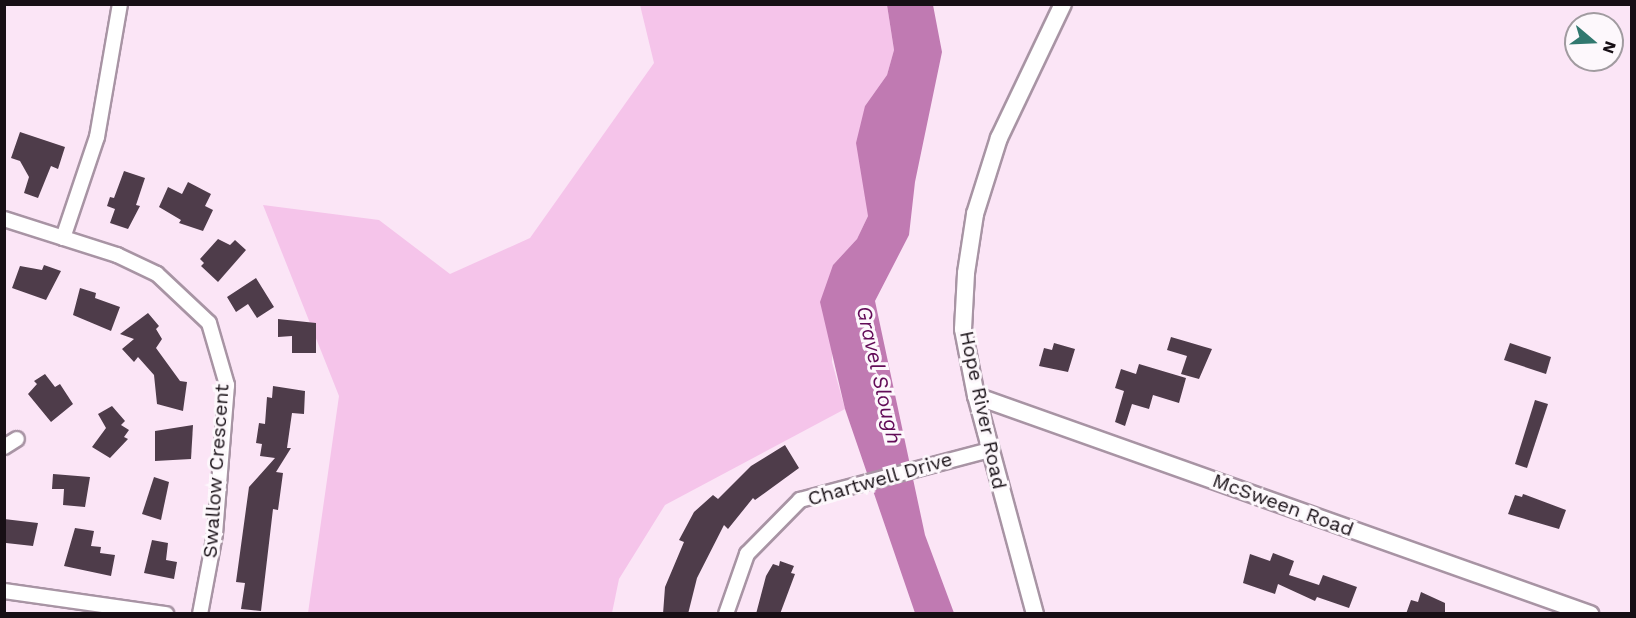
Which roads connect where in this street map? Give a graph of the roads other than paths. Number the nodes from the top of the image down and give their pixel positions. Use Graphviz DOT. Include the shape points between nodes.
graph roads {
  1 [pos="120,4"];
  2 [pos="1063,4"];
  3 [pos="4,219"];
  4 [pos="63,238"];
  5 [pos="976,396"];
  6 [pos="17,440"];
  7 [pos="4,447"];
  8 [pos="989,450"];
  9 [pos="4,591"];
  10 [pos="166,614"];
  11 [pos="200,614"];
  12 [pos="726,614"];
  13 [pos="1035,614"];
  14 [pos="1590,614"];
  1 -- 4 [label="street" via="97,137"];
  2 -- 5 [label="street, Hope River Road" via="999,138 975,214 963,329"];
  3 -- 4 [label="street, Swallow Crescent"];
  4 -- 11 [label="street, Swallow Crescent" via="117,255 157,274 209,323 226,385 215,534"];
  5 -- 8 [label="street, Hope River Road"];
  5 -- 14 [label="street, McSween Road"];
  6 -- 7 [label="street"];
  8 -- 12 [label="street, Chartwell Drive" via="800,500 747,554"];
  8 -- 13 [label="street, Hope River Road"];
  9 -- 10 [label="street"];
}
